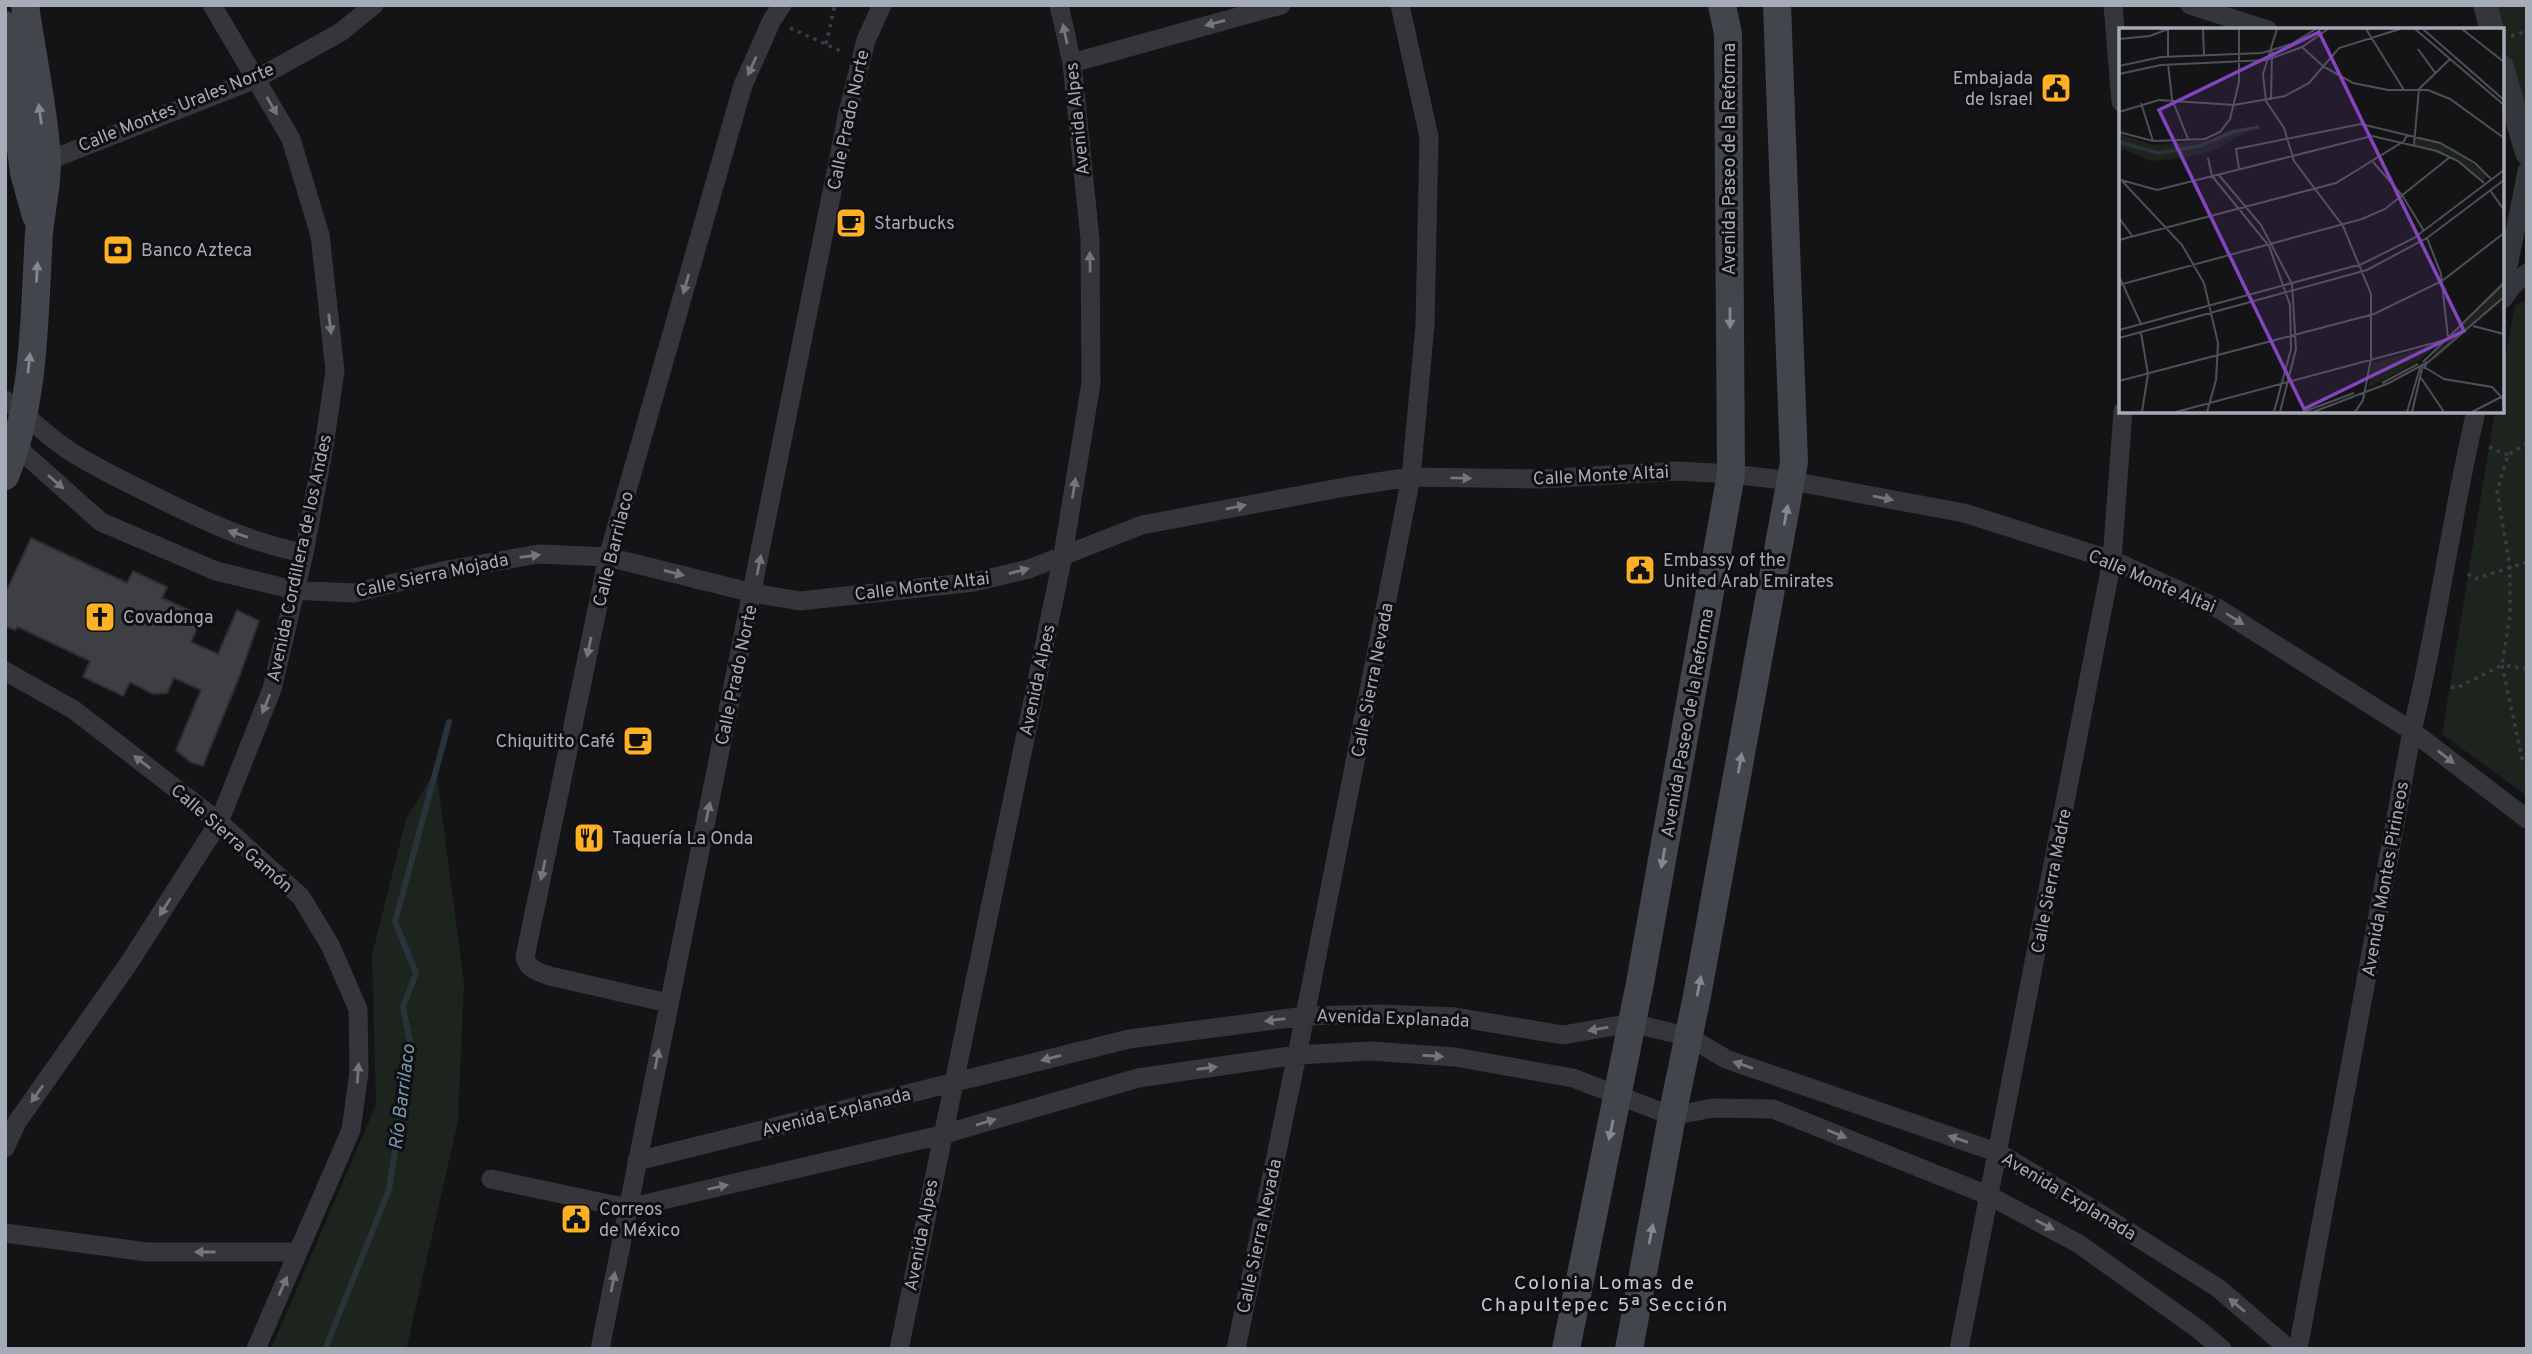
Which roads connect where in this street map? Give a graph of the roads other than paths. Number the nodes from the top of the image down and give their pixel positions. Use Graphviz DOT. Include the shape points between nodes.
graph roads {
  1 [pos="25,5"];
  2 [pos="212,5"];
  3 [pos="374,5"];
  4 [pos="882,5"];
  5 [pos="1059,5"];
  6 [pos="1281,5"];
  7 [pos="1400,5"];
  8 [pos="1723,5"];
  9 [pos="1777,5"];
  10 [pos="2113,5"];
  11 [pos="2190,5"];
  12 [pos="2485,5"];
  13 [pos="777,13"];
  14 [pos="5,25"];
  15 [pos="2262,28"];
  16 [pos="2491,28"];
  17 [pos="1072,63"];
  18 [pos="2504,77"];
  19 [pos="2119,78"];
  20 [pos="256,79"];
  21 [pos="2517,140"];
  22 [pos="47,161"];
  23 [pos="2527,171"];
  24 [pos="40,230"];
  25 [pos="2527,273"];
  26 [pos="2504,288"];
  27 [pos="2504,296"];
  28 [pos="15,406"];
  29 [pos="2123,413"];
  30 [pos="2476,413"];
  31 [pos="11,442"];
  32 [pos="1731,474"];
  33 [pos="5,475"];
  34 [pos="1411,477"];
  35 [pos="1792,481"];
  36 [pos="304,553"];
  37 [pos="1063,555"];
  38 [pos="608,557"];
  39 [pos="2112,560"];
  40 [pos="294,590"];
  41 [pos="753,593"];
  42 [pos="5,671"];
  43 [pos="2412,731"];
  44 [pos="2527,819"];
  45 [pos="219,822"];
  46 [pos="668,1003"];
  47 [pos="1305,1016"];
  48 [pos="1632,1023"];
  49 [pos="1689,1037"];
  50 [pos="1297,1055"];
  51 [pos="954,1084"];
  52 [pos="1619,1097"];
  53 [pos="1672,1116"];
  54 [pos="941,1136"];
  55 [pos="5,1148"];
  56 [pos="1999,1153"];
  57 [pos="637,1161"];
  58 [pos="491,1179"];
  59 [pos="1990,1196"];
  60 [pos="628,1208"];
  61 [pos="5,1233"];
  62 [pos="298,1252"];
  63 [pos="256,1349"];
  64 [pos="600,1349"];
  65 [pos="899,1349"];
  66 [pos="1236,1349"];
  67 [pos="1566,1349"];
  68 [pos="1629,1349"];
  69 [pos="1959,1349"];
  70 [pos="2222,1349"];
  71 [pos="2289,1349"];
  72 [pos="2298,1349"];
  22 -- 1 [label="main road, one-way"];
  2 -- 20 [label="street, Avenida Cordillera de los Andes"];
  3 -- 20 [label="street, Calle Montes Urales Norte" via="341,32"];
  41 -- 4 [label="street, Calle Prado Norte, one-way" via="848,112 866,40"];
  17 -- 5 [label="street, Avenida Alpes, one-way"];
  6 -- 17 [label="street, one-way"];
  7 -- 34 [label="street, Calle Sierra Nevada" via="1429,137 1425,325"];
  8 -- 32 [label="main road, Avenida Paseo de la Reforma, one-way" via="1728,34"];
  9 -- 35 [label="main road"];
  10 -- 19 [label="street"];
  11 -- 15 [label="street"];
  12 -- 16 [label="street"];
  13 -- 38 [label="street, Calle Barrilaco, one-way" via="743,85"];
  14 -- 24 [label="main road" via="24,173"];
  37 -- 17 [label="street, Avenida Alpes, one-way" via="1091,383 1090,239"];
  18 -- 21 [label="street"];
  20 -- 22 [label="street, Calle Montes Urales Norte"];
  20 -- 36 [label="street, Avenida Cordillera de los Andes, one-way" via="291,139 320,235 335,371"];
  22 -- 24 [label="main road"];
  23 -- 26 [label="street"];
  28 -- 24 [label="main road, one-way" via="35,314"];
  25 -- 27 [label="street"];
  28 -- 31 [label="main road"];
  36 -- 28 [label="street, one-way" via="212,525 71,452"];
  29 -- 39 [label="street, Calle Sierra Madre"];
  30 -- 43 [label="street, Avenida Montes Pirineos"];
  31 -- 33 [label="main road"];
  31 -- 40 [label="street, Calle Sierra Mojada, one-way" via="101,522 216,571"];
  34 -- 32 [label="street, Calle Monte Altai, one-way" via="1541,480 1678,471"];
  32 -- 35 [label="street, Calle Monte Altai"];
  32 -- 48 [label="main road, Avenida Paseo de la Reforma, one-way"];
  37 -- 34 [label="street, Calle Monte Altai, one-way" via="1142,525"];
  34 -- 47 [label="street, Calle Sierra Nevada"];
  35 -- 39 [label="street, Calle Monte Altai, one-way" via="1964,513"];
  49 -- 35 [label="main road, one-way"];
  36 -- 40 [label="street, Avenida Cordillera de los Andes"];
  41 -- 37 [label="street, Calle Monte Altai, one-way" via="800,601 974,582 1029,569"];
  37 -- 51 [label="street, Avenida Alpes"];
  40 -- 38 [label="street, Calle Sierra Mojada, one-way" via="354,593 539,554"];
  38 -- 41 [label="street, Calle Monte Altai, one-way"];
  38 -- 46 [label="street, Calle Barrilaco, one-way" via="525,957 532,969 550,976"];
  39 -- 43 [label="street, Calle Monte Altai, one-way" via="2219,609"];
  39 -- 56 [label="street, Calle Sierra Madre"];
  40 -- 45 [label="street, Avenida Cordillera de los Andes, one-way" via="272,688"];
  46 -- 41 [label="street, Calle Prado Norte, one-way"];
  45 -- 42 [label="street, Calle Sierra Gamón, one-way" via="74,710"];
  43 -- 44 [label="street, Calle Monte Altai, one-way"];
  43 -- 72 [label="street, Avenida Montes Pirineos"];
  45 -- 55 [label="street, Avenida Cordillera de los Andes, one-way"];
  62 -- 45 [label="street, Calle Sierra Gamón, one-way" via="351,1129 359,1072 358,1009 330,945 301,897"];
  57 -- 46 [label="street, Calle Prado Norte, one-way"];
  48 -- 47 [label="street, Avenida Explanada, one-way" via="1563,1035 1455,1017"];
  47 -- 50 [label="street, Calle Sierra Nevada"];
  47 -- 51 [label="street, Avenida Explanada, one-way" via="1129,1039"];
  48 -- 49 [label="street, Avenida Explanada"];
  48 -- 52 [label="main road, Avenida Paseo de la Reforma"];
  49 -- 53 [label="main road"];
  56 -- 49 [label="street, Avenida Explanada, one-way" via="1726,1059"];
  50 -- 52 [label="street, Avenida Explanada, one-way" via="1371,1051 1455,1057 1573,1078"];
  54 -- 50 [label="street, Avenida Explanada, one-way" via="1138,1078"];
  50 -- 66 [label="street, Calle Sierra Nevada"];
  51 -- 54 [label="street, Avenida Alpes"];
  51 -- 57 [label="street, Avenida Explanada"];
  52 -- 53 [label="street, Avenida Explanada"];
  52 -- 67 [label="main road, Avenida Paseo de la Reforma, one-way"];
  53 -- 59 [label="street, Avenida Explanada, one-way" via="1713,1108 1773,1108"];
  68 -- 53 [label="main road, one-way"];
  60 -- 54 [label="street, Avenida Explanada, one-way"];
  54 -- 65 [label="street, Avenida Alpes"];
  56 -- 59 [label="street, Calle Sierra Madre"];
  71 -- 56 [label="street, Avenida Explanada, one-way" via="2218,1288"];
  57 -- 60 [label="street, Calle Prado Norte"];
  58 -- 60 [label="street"];
  59 -- 69 [label="street, Calle Sierra Madre"];
  59 -- 70 [label="street, Avenida Explanada, one-way" via="2079,1244"];
  64 -- 60 [label="street, Calle Prado Norte, one-way"];
  62 -- 61 [label="street, one-way" via="147,1252"];
  63 -- 62 [label="street, Calle Sierra Gamón, one-way"];
}
